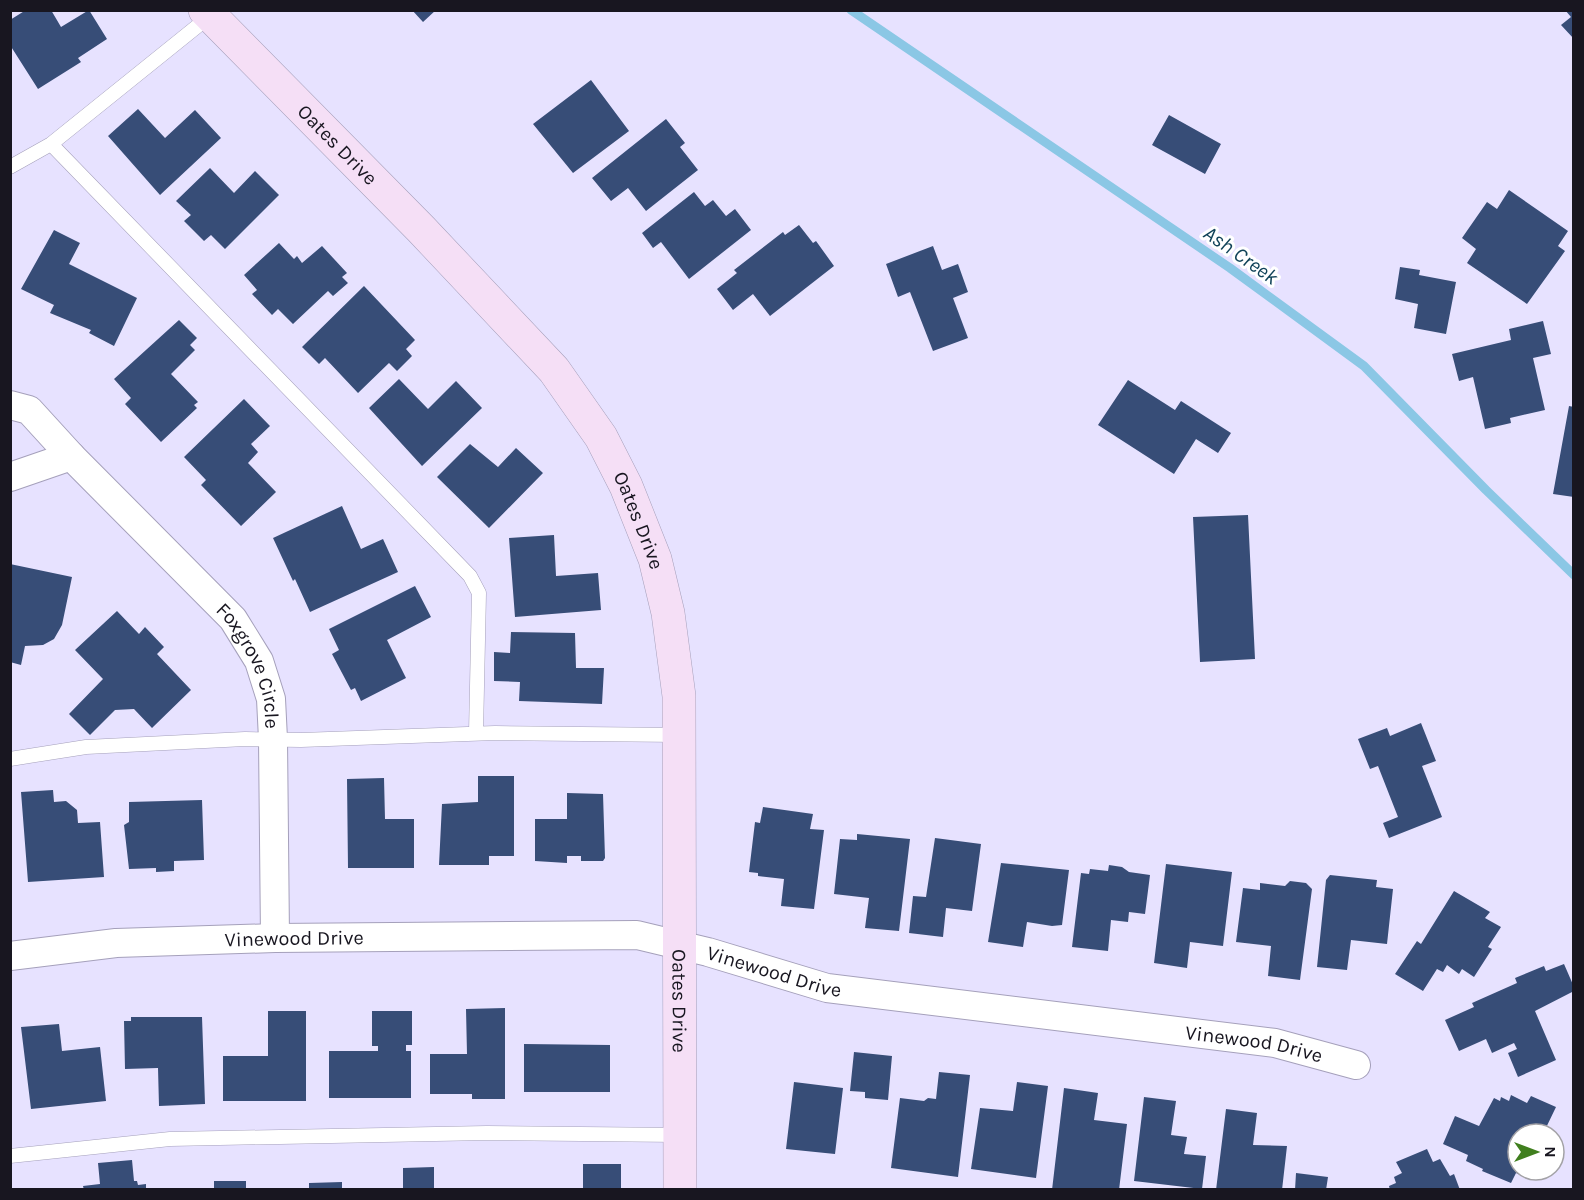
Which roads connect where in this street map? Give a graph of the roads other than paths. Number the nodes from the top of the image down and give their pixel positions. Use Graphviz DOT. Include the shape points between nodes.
graph roads {
  1 [pos="208,13"];
  2 [pos="51,144"];
  3 [pos="10,167"];
  4 [pos="10,405"];
  5 [pos="71,456"];
  6 [pos="10,477"];
  7 [pos="476,733"];
  8 [pos="680,735"];
  9 [pos="273,739"];
  10 [pos="10,759"];
  11 [pos="275,938"];
  12 [pos="680,944"];
  13 [pos="10,956"];
  14 [pos="1356,1065"];
  15 [pos="681,1135"];
  16 [pos="10,1156"];
  17 [pos="680,1190"];
  1 -- 2 [label="lane"];
  1 -- 8 [label="street, Oates Drive" via="554,370 601,437 626,486 655,559 668,613"];
  2 -- 3 [label="lane"];
  2 -- 7 [label="lane" via="470,576 480,593"];
  4 -- 5 [label="street, Foxgrove Circle" via="29,410"];
  5 -- 6 [label="street"];
  5 -- 9 [label="street, Foxgrove Circle" via="233,619 259,661 271,699"];
  7 -- 8 [label="lane"];
  7 -- 9 [label="lane"];
  8 -- 12 [label="street, Oates Drive"];
  9 -- 10 [label="lane" via="86,747"];
  9 -- 11 [label="street, Foxgrove Circle"];
  11 -- 12 [label="street, Vinewood Drive" via="637,935"];
  11 -- 13 [label="street, Vinewood Drive" via="116,943"];
  12 -- 14 [label="street, Vinewood Drive" via="827,988 1275,1044"];
  12 -- 15 [label="street, Oates Drive"];
  15 -- 16 [label="lane" via="487,1133 170,1139"];
  15 -- 17 [label="street, Oates Drive"];
}
